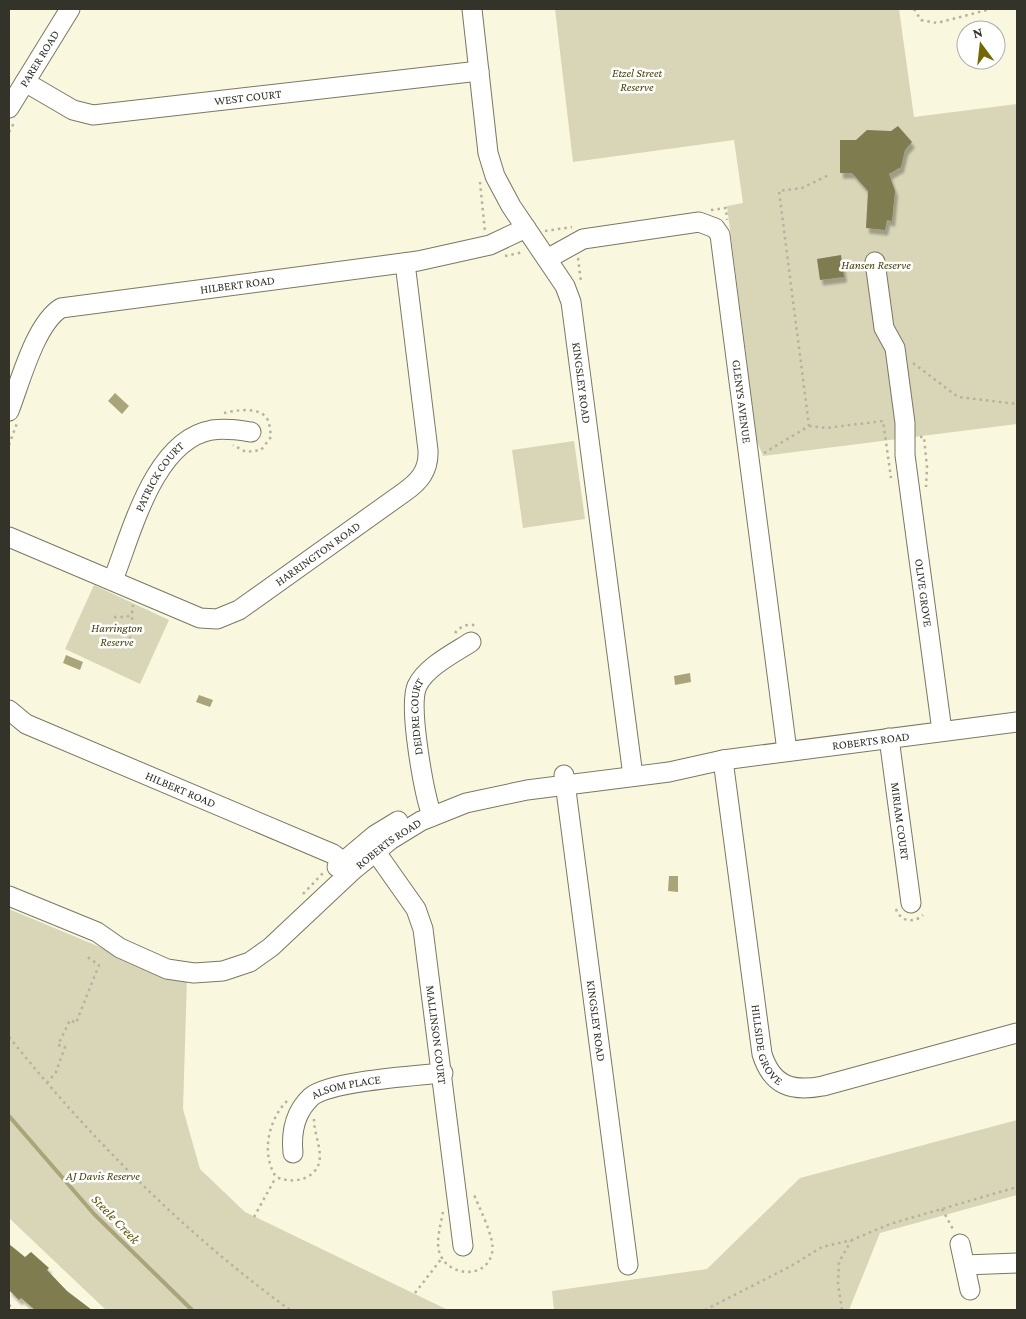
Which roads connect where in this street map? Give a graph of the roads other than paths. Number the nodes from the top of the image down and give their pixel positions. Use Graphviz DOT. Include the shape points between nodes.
graph roads {
  1 [pos="70,9"];
  2 [pos="472,9"];
  3 [pos="478,71"];
  4 [pos="25,82"];
  5 [pos="9,108"];
  6 [pos="526,228"];
  7 [pos="547,259"];
  8 [pos="875,262"];
  9 [pos="405,263"];
  10 [pos="14,415"];
  11 [pos="251,432"];
  12 [pos="9,537"];
  13 [pos="113,580"];
  14 [pos="468,637"];
  15 [pos="9,710"];
  16 [pos="1017,722"];
  17 [pos="942,731"];
  18 [pos="889,738"];
  19 [pos="787,751"];
  20 [pos="723,760"];
  21 [pos="632,771"];
  22 [pos="565,780"];
  23 [pos="430,810"];
  24 [pos="372,846"];
  25 [pos="348,866"];
  26 [pos="9,896"];
  27 [pos="910,903"];
  28 [pos="1017,1033"];
  29 [pos="443,1074"];
  30 [pos="293,1153"];
  31 [pos="960,1244"];
  32 [pos="463,1246"];
  33 [pos="1017,1263"];
  34 [pos="628,1265"];
  35 [pos="965,1265"];
  36 [pos="970,1290"];
  1 -- 4 [label="street, PARER ROAD"];
  2 -- 3 [label="street, KINGSLEY ROAD"];
  3 -- 4 [label="street, WEST COURT" via="93,115 73,110"];
  3 -- 6 [label="street, KINGSLEY ROAD" via="492,165 504,194"];
  4 -- 5 [label="street, PARER ROAD"];
  6 -- 7 [label="street, KINGSLEY ROAD"];
  6 -- 9 [label="street, HILBERT ROAD" via="490,245"];
  7 -- 19 [label="street, GLENYS AVENUE" via="583,239 699,222 715,228 720,235"];
  7 -- 21 [label="street, KINGSLEY ROAD" via="565,286 571,302"];
  8 -- 17 [label="street, OLIVE GROVE" via="884,328 895,348 905,422 905,455"];
  9 -- 10 [label="street, HILBERT ROAD" via="60,308 41,330"];
  9 -- 13 [label="street, HARRINGTON ROAD" via="428,456 425,472 417,483 225,617 200,618"];
  11 -- 13 [label="street, PATRICK COURT" via="226,428 210,430 177,447 152,482"];
  12 -- 13 [label="street, HARRINGTON ROAD"];
  14 -- 23 [label="street, DEIDRE COURT" via="426,674 415,694 414,711"];
  15 -- 25 [label="street, HILBERT ROAD" via="26,724 324,850"];
  16 -- 17 [label="street, ROBERTS ROAD"];
  17 -- 18 [label="street, ROBERTS ROAD"];
  18 -- 19 [label="street, ROBERTS ROAD"];
  18 -- 27 [label="street, MIRIAM COURT"];
  19 -- 20 [label="street, ROBERTS ROAD"];
  20 -- 21 [label="street, ROBERTS ROAD"];
  20 -- 28 [label="street, HILLSIDE GROVE" via="762,1054 777,1080 797,1089 823,1086"];
  21 -- 22 [label="street, ROBERTS ROAD"];
  22 -- 23 [label="street, ROBERTS ROAD"];
  22 -- 34 [label="street, KINGSLEY ROAD"];
  23 -- 24 [label="street, ROBERTS ROAD" via="400,834"];
  24 -- 25 [label="street, ROBERTS ROAD"];
  24 -- 29 [label="street, MALLINSON COURT" via="416,909 423,929"];
  25 -- 26 [label="street, ROBERTS ROAD" via="271,948 250,962 228,970 194,974 167,969 120,948 96,932"];
  29 -- 30 [label="street, ALSOM PLACE" via="345,1085 312,1097 301,1111 293,1130"];
  29 -- 32 [label="street, MALLINSON COURT"];
  31 -- 35 [label="street"];
  33 -- 35 [label="street"];
  35 -- 36 [label="street"];
}
